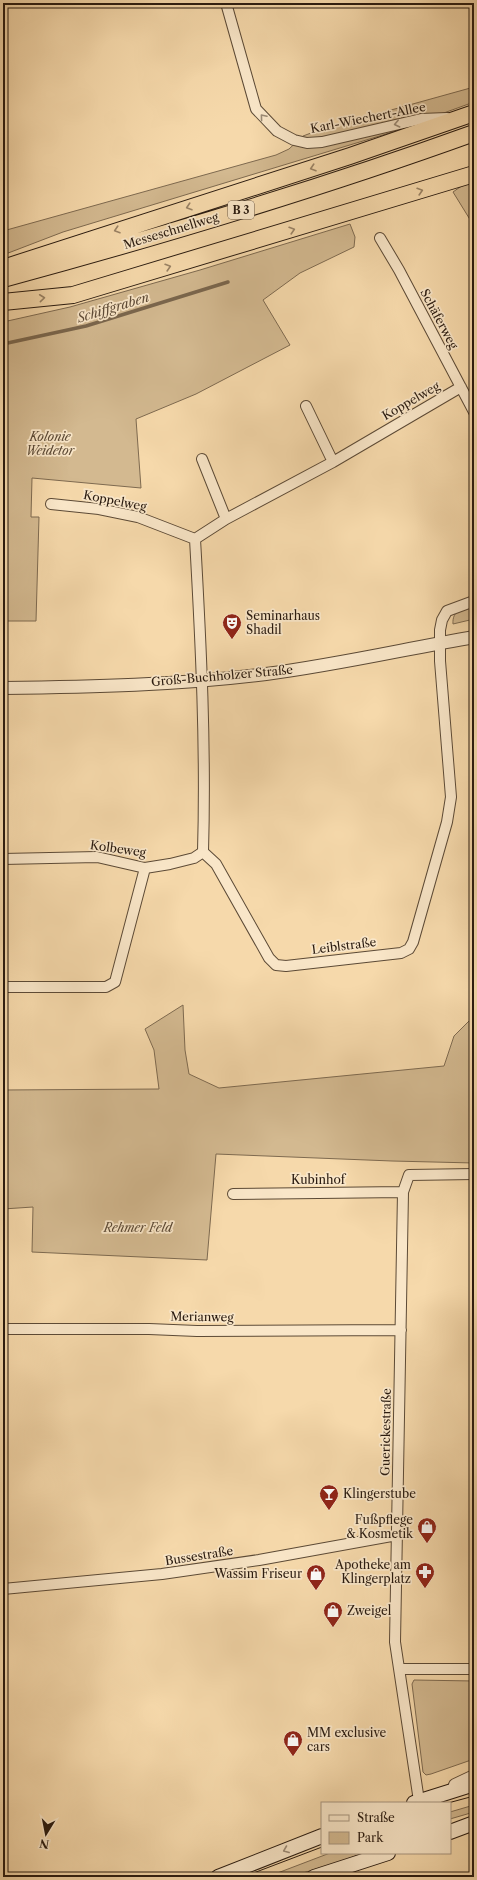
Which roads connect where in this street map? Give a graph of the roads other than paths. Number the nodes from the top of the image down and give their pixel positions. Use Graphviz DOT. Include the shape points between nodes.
graph roads {
  1 [pos="226,3"];
  2 [pos="469,115"];
  3 [pos="474,133"];
  4 [pos="474,174"];
  5 [pos="380,238"];
  6 [pos="62,263"];
  7 [pos="3,268"];
  8 [pos="3,279"];
  9 [pos="3,292"];
  10 [pos="3,302"];
  11 [pos="461,387"];
  12 [pos="306,406"];
  13 [pos="474,412"];
  14 [pos="202,460"];
  15 [pos="333,462"];
  16 [pos="50,504"];
  17 [pos="226,520"];
  18 [pos="195,539"];
  19 [pos="474,601"];
  20 [pos="474,638"];
  21 [pos="440,643"];
  22 [pos="202,681"];
  23 [pos="3,688"];
  24 [pos="203,852"];
  25 [pos="3,859"];
  26 [pos="145,868"];
  27 [pos="3,987"];
  28 [pos="474,1174"];
  29 [pos="403,1192"];
  30 [pos="233,1194"];
  31 [pos="3,1329"];
  32 [pos="401,1330"];
  33 [pos="397,1535"];
  34 [pos="3,1589"];
  35 [pos="399,1668"];
  36 [pos="474,1669"];
  37 [pos="474,1776"];
  38 [pos="474,1784"];
  39 [pos="416,1802"];
  40 [pos="474,1823"];
  41 [pos="451,1832"];
  42 [pos="321,1836"];
  43 [pos="385,1854"];
  44 [pos="218,1877"];
  45 [pos="314,1877"];
  2 -- 1 [label="street, Karl-Wiechert-Allee, one-way" via="421,119 322,142 306,143 294,140 277,131 256,109"];
  2 -- 7 [label="highway, one-way"];
  3 -- 6 [label="highway, Messeschnellweg / B 3" via="247,209"];
  10 -- 4 [label="highway, one-way" via="73,295"];
  5 -- 11 [label="street, Schäferweg"];
  6 -- 8 [label="highway, Messeschnellweg / B 3"];
  6 -- 9 [label="highway"];
  11 -- 13 [label="street, Schäferweg"];
  11 -- 15 [label="street, Koppelweg"];
  12 -- 15 [label="street"];
  14 -- 17 [label="street"];
  15 -- 17 [label="street, Koppelweg"];
  16 -- 18 [label="street, Koppelweg" via="99,509 138,517"];
  17 -- 18 [label="street, Koppelweg"];
  18 -- 22 [label="street"];
  19 -- 21 [label="street" via="447,611 442,620"];
  20 -- 21 [label="street, Groß-Buchholzer Straße"];
  21 -- 22 [label="street, Groß-Buchholzer Straße" via="323,665"];
  21 -- 24 [label="street, Leiblstraße" via="451,797 447,822 409,949 401,953 276,965 269,958 216,864"];
  22 -- 23 [label="street, Groß-Buchholzer Straße" via="89,687"];
  22 -- 24 [label="street" via="205,787"];
  24 -- 26 [label="street, Kolbeweg" via="194,858"];
  25 -- 26 [label="street, Kolbeweg" via="97,857"];
  26 -- 27 [label="street" via="115,982 106,987"];
  28 -- 29 [label="street, Guerickestraße" via="409,1175"];
  29 -- 30 [label="street, Kubinhof"];
  29 -- 32 [label="street, Guerickestraße"];
  31 -- 32 [label="street, Merianweg"];
  32 -- 33 [label="street, Guerickestraße"];
  33 -- 34 [label="street, Bussestraße" via="162,1574"];
  33 -- 35 [label="street, Guerickestraße" via="395,1642"];
  35 -- 36 [label="street"];
  35 -- 39 [label="street, Guerickestraße"];
  37 -- 39 [label="street"];
  38 -- 39 [label="main road"];
  40 -- 41 [label="main road"];
  42 -- 44 [label="main road, one-way"];
  43 -- 45 [label="main road"];
}
